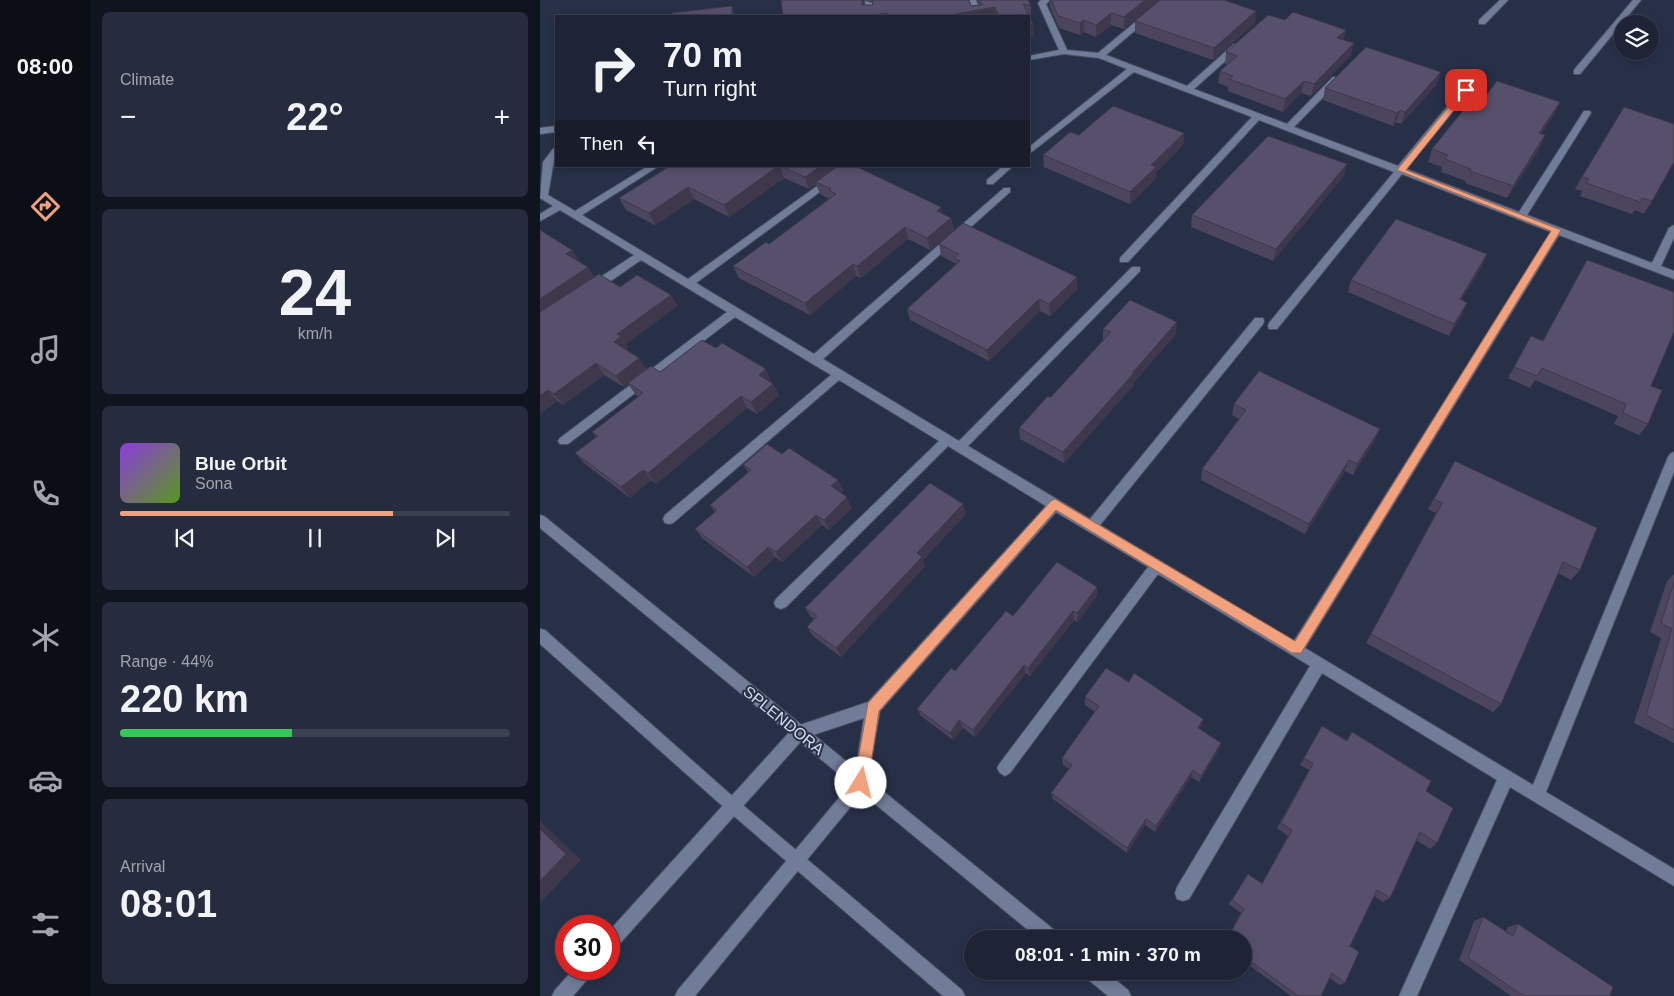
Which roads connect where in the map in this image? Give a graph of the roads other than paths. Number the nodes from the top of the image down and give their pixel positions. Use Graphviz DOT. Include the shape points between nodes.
graph roads {
  1 [pos="972,0"];
  2 [pos="1046,0"];
  3 [pos="1166,0"];
  4 [pos="1504,0"];
  5 [pos="1637,0"];
  6 [pos="868,3"];
  7 [pos="870,15"];
  8 [pos="978,15"];
  9 [pos="1482,22"];
  10 [pos="1245,38"];
  11 [pos="1064,52"];
  12 [pos="1100,56"];
  13 [pos="1030,58"];
  14 [pos="1132,69"];
  15 [pos="1577,72"];
  16 [pos="1341,74"];
  17 [pos="1477,76"];
  18 [pos="1189,89"];
  19 [pos="1586,113"];
  20 [pos="1258,116"];
  21 [pos="1289,127"];
  22 [pos="555,129"];
  23 [pos="540,131"];
  24 [pos="1030,150"];
  25 [pos="555,152"];
  26 [pos="653,167"];
  27 [pos="851,167"];
  28 [pos="1008,167"];
  29 [pos="1401,170"];
  30 [pos="990,182"];
  31 [pos="1007,190"];
  32 [pos="542,195"];
  33 [pos="560,206"];
  34 [pos="575,215"];
  35 [pos="1522,216"];
  36 [pos="540,218"];
  37 [pos="1674,228"];
  38 [pos="1557,230"];
  39 [pos="641,255"];
  40 [pos="1124,260"];
  41 [pos="1655,268"];
  42 [pos="1136,270"];
  43 [pos="1674,275"];
  44 [pos="689,283"];
  45 [pos="586,292"];
  46 [pos="735,311"];
  47 [pos="1259,320"];
  48 [pos="1273,326"];
  49 [pos="815,360"];
  50 [pos="839,374"];
  51 [pos="948,439"];
  52 [pos="564,440"];
  53 [pos="960,447"];
  54 [pos="1674,457"];
  55 [pos="1055,504"];
  56 [pos="669,518"];
  57 [pos="540,520"];
  58 [pos="1092,526"];
  59 [pos="1157,565"];
  60 [pos="782,603"];
  61 [pos="540,635"];
  62 [pos="1297,649"];
  63 [pos="1320,663"];
  64 [pos="873,708"];
  65 [pos="799,732"];
  66 [pos="1005,768"];
  67 [pos="1507,776"];
  68 [pos="861,783"];
  69 [pos="1537,794"];
  70 [pos="732,806"];
  71 [pos="799,861"];
  72 [pos="1674,878"];
  73 [pos="1183,893"];
  74 [pos="1041,930"];
  75 [pos="620,931"];
  76 [pos="575,980"];
  77 [pos="1102,980"];
  78 [pos="561,996"];
  79 [pos="684,996"];
  80 [pos="956,996"];
  81 [pos="1122,996"];
  82 [pos="1408,996"];
  1 -- 8 [label="street"];
  2 -- 11 [label="street" via="1042,3"];
  3 -- 12 [label="street"];
  4 -- 9 [label="street"];
  5 -- 15 [label="street"];
  6 -- 7 [label="street"];
  10 -- 18 [label="street"];
  11 -- 12 [label="street"];
  11 -- 13 [label="street"];
  12 -- 14 [label="street"];
  14 -- 18 [label="street"];
  14 -- 24 [label="street"];
  16 -- 21 [label="street"];
  17 -- 29 [label="street"];
  18 -- 20 [label="street"];
  19 -- 35 [label="street"];
  20 -- 21 [label="street"];
  20 -- 40 [label="street"];
  21 -- 29 [label="street"];
  22 -- 23 [label="street"];
  25 -- 32 [label="street" via="548,162"];
  26 -- 34 [label="street"];
  27 -- 44 [label="street"];
  28 -- 30 [label="street"];
  29 -- 35 [label="street"];
  29 -- 48 [label="street"];
  31 -- 49 [label="street"];
  32 -- 33 [label="street"];
  33 -- 34 [label="street"];
  33 -- 36 [label="street"];
  34 -- 39 [label="street"];
  35 -- 38 [label="street"];
  37 -- 41 [label="street"];
  38 -- 41 [label="street"];
  38 -- 62 [label="street"];
  39 -- 44 [label="street"];
  39 -- 45 [label="street"];
  41 -- 43 [label="street"];
  42 -- 53 [label="street"];
  44 -- 46 [label="street"];
  46 -- 49 [label="street"];
  46 -- 52 [label="street"];
  47 -- 58 [label="street"];
  49 -- 50 [label="street"];
  50 -- 51 [label="street"];
  50 -- 56 [label="street"];
  51 -- 53 [label="street"];
  51 -- 60 [label="street"];
  53 -- 55 [label="street"];
  54 -- 69 [label="street"];
  55 -- 58 [label="street"];
  55 -- 64 [label="street"];
  57 -- 65 [label="street, SPLENDORA"];
  58 -- 59 [label="street"];
  59 -- 62 [label="street"];
  59 -- 66 [label="street"];
  61 -- 70 [label="street"];
  62 -- 63 [label="street"];
  63 -- 67 [label="street"];
  63 -- 73 [label="street"];
  64 -- 65 [label="street"];
  64 -- 68 [label="street"];
  65 -- 68 [label="street, SPLENDORA"];
  65 -- 70 [label="street"];
  67 -- 69 [label="street"];
  67 -- 82 [label="street"];
  68 -- 71 [label="street"];
  68 -- 74 [label="street, SPLENDORA"];
  69 -- 72 [label="street"];
  70 -- 71 [label="street"];
  70 -- 75 [label="street"];
  71 -- 79 [label="street"];
  71 -- 80 [label="street"];
  76 -- 78 [label="street"];
  77 -- 81 [label="street"];
}
